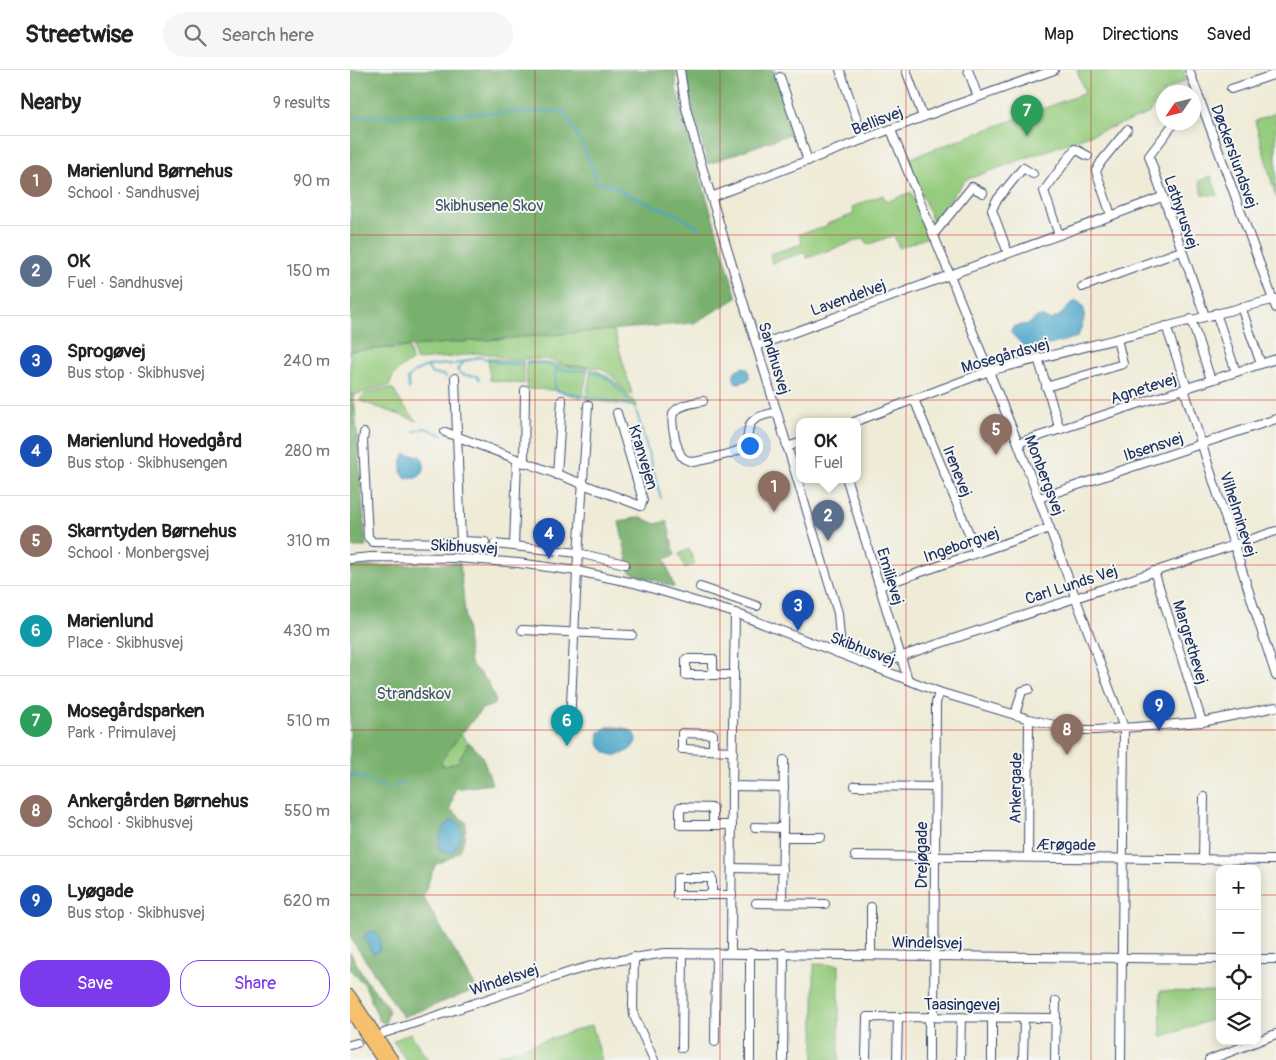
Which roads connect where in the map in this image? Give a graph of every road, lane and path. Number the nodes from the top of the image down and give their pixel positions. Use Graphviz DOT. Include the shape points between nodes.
graph roads {
  1 [pos="680,70"];
  2 [pos="840,70"];
  3 [pos="906,70"];
  4 [pos="968,70"];
  5 [pos="1054,70"];
  6 [pos="1189,70"];
  7 [pos="1032,74"];
  8 [pos="1276,74"];
  9 [pos="780,77"];
  10 [pos="1242,95"];
  11 [pos="978,97"];
  12 [pos="923,117"];
  13 [pos="891,130"];
  14 [pos="1127,130"];
  15 [pos="1169,130"];
  16 [pos="864,140"];
  17 [pos="1088,156"];
  18 [pos="808,161"];
  19 [pos="1033,174"];
  20 [pos="983,193"];
  21 [pos="711,197"];
  22 [pos="1162,197"];
  23 [pos="1111,215"];
  24 [pos="933,235"];
  25 [pos="1059,235"];
  26 [pos="1181,251"];
  27 [pos="1008,253"];
  28 [pos="949,275"];
  29 [pos="1082,287"];
  30 [pos="1275,302"];
  31 [pos="1241,307"];
  32 [pos="1216,313"];
  33 [pos="1205,316"];
  34 [pos="1192,319"];
  35 [pos="1166,326"];
  36 [pos="1116,339"];
  37 [pos="757,346"];
  38 [pos="1038,358"];
  39 [pos="1276,358"];
  40 [pos="1261,364"];
  41 [pos="989,371"];
  42 [pos="1236,372"];
  43 [pos="455,378"];
  44 [pos="1211,380"];
  45 [pos="1046,387"];
  46 [pos="1186,388"];
  47 [pos="524,390"];
  48 [pos="914,399"];
  49 [pos="562,400"];
  50 [pos="703,401"];
  51 [pos="588,405"];
  52 [pos="777,412"];
  53 [pos="617,413"];
  54 [pos="861,419"];
  55 [pos="1276,419"];
  56 [pos="1060,430"];
  57 [pos="445,432"];
  58 [pos="364,433"];
  59 [pos="458,437"];
  60 [pos="1018,443"];
  61 [pos="796,444"];
  62 [pos="1202,444"];
  63 [pos="787,448"];
  64 [pos="520,461"];
  65 [pos="557,475"];
  66 [pos="796,477"];
  67 [pos="798,483"];
  68 [pos="848,483"];
  69 [pos="582,485"];
  70 [pos="1039,498"];
  71 [pos="1050,528"];
  72 [pos="1276,531"];
  73 [pos="461,541"];
  74 [pos="485,542"];
  75 [pos="495,544"];
  76 [pos="1235,544"];
  77 [pos="514,546"];
  78 [pos="578,553"];
  79 [pos="977,553"];
  80 [pos="350,558"];
  81 [pos="625,564"];
  82 [pos="577,571"];
  83 [pos="1154,571"];
  84 [pos="880,586"];
  85 [pos="1076,597"];
  86 [pos="703,603"];
  87 [pos="757,606"];
  88 [pos="735,614"];
  89 [pos="522,630"];
  90 [pos="574,632"];
  91 [pos="632,635"];
  92 [pos="838,653"];
  93 [pos="902,656"];
  94 [pos="876,667"];
  95 [pos="713,675"];
  96 [pos="734,675"];
  97 [pos="1276,676"];
  98 [pos="908,680"];
  99 [pos="1029,689"];
  100 [pos="939,692"];
  101 [pos="1276,707"];
  102 [pos="1015,715"];
  103 [pos="1029,719"];
  104 [pos="1202,722"];
  105 [pos="570,726"];
  106 [pos="1124,728"];
  107 [pos="713,750"];
  108 [pos="733,751"];
  109 [pos="784,760"];
  110 [pos="732,786"];
  111 [pos="855,786"];
  112 [pos="935,786"];
  113 [pos="784,787"];
  114 [pos="1204,797"];
  115 [pos="713,825"];
  116 [pos="732,825"];
  117 [pos="755,827"];
  118 [pos="783,828"];
  119 [pos="783,837"];
  120 [pos="821,837"];
  121 [pos="855,856"];
  122 [pos="935,856"];
  123 [pos="1028,857"];
  124 [pos="1123,859"];
  125 [pos="1203,860"];
  126 [pos="1276,860"];
  127 [pos="732,868"];
  128 [pos="782,869"];
  129 [pos="712,895"];
  130 [pos="732,895"];
  131 [pos="756,903"];
  132 [pos="782,903"];
  133 [pos="825,904"];
  134 [pos="871,907"];
  135 [pos="683,953"];
  136 [pos="716,953"];
  137 [pos="731,953"];
  138 [pos="750,953"];
  139 [pos="784,954"];
  140 [pos="871,954"];
  141 [pos="934,956"];
  142 [pos="634,957"];
  143 [pos="1122,958"];
  144 [pos="1216,959"];
  145 [pos="1261,959"];
  146 [pos="1276,959"];
  147 [pos="350,995"];
  148 [pos="1056,1001"];
  149 [pos="350,1011"];
  150 [pos="898,1017"];
  151 [pos="932,1017"];
  152 [pos="961,1018"];
  153 [pos="992,1018"];
  154 [pos="1024,1018"];
  155 [pos="1056,1018"];
  156 [pos="384,1033"];
  157 [pos="1276,1034"];
  158 [pos="715,1042"];
  159 [pos="682,1048"];
  160 [pos="382,1060"];
  161 [pos="393,1060"];
  162 [pos="654,1060"];
  163 [pos="750,1060"];
  164 [pos="783,1060"];
  165 [pos="866,1060"];
  166 [pos="897,1060"];
  167 [pos="928,1060"];
  168 [pos="960,1060"];
  169 [pos="992,1060"];
  170 [pos="1023,1060"];
  171 [pos="1055,1060"];
  172 [pos="1121,1060"];
  173 [pos="1210,1060"];
  1 -- 21 [label="street, Sandhusvej" via="686,108"];
  2 -- 16 [label="street"];
  3 -- 12 [label="street"];
  4 -- 11 [label="street"];
  5 -- 7 [label="street, Bellisvej"];
  6 -- 30 [label="street, Døckerslundsvej"];
  7 -- 11 [label="street, Bellisvej"];
  8 -- 10 [label="street" via="1235,88"];
  9 -- 18 [label="street"];
  11 -- 12 [label="street, Bellisvej"];
  12 -- 13 [label="street, Bellisvej"];
  13 -- 16 [label="street, Bellisvej"];
  13 -- 24 [label="street, Monbergsvej"];
  14 -- 23 [label="street" via="1096,171"];
  15 -- 22 [label="street, Lathyrusvej" via="1149,156"];
  16 -- 18 [label="street, Bellisvej"];
  17 -- 25 [label="street" via="1074,149 1044,191"];
  18 -- 21 [label="street, Bellisvej"];
  19 -- 27 [label="street" via="1023,168 992,210"];
  20 -- 24 [label="street" via="972,187"];
  21 -- 37 [label="street, Sandhusvej"];
  22 -- 23 [label="street, Lavendelvej"];
  22 -- 26 [label="street, Lathyrusvej"];
  23 -- 25 [label="street, Lavendelvej"];
  24 -- 28 [label="street, Monbergsvej"];
  25 -- 27 [label="street, Lavendelvej"];
  26 -- 29 [label="street"];
  26 -- 33 [label="street, Lathyrusvej"];
  27 -- 28 [label="street, Lavendelvej"];
  28 -- 37 [label="street, Lavendelvej"];
  28 -- 41 [label="street, Monbergsvej"];
  30 -- 31 [label="street, Mosegårdsvej"];
  31 -- 32 [label="street, Mosegårdsvej"];
  31 -- 40 [label="street"];
  32 -- 33 [label="street, Mosegårdsvej"];
  32 -- 42 [label="street"];
  33 -- 34 [label="street, Mosegårdsvej"];
  34 -- 35 [label="street, Mosegårdsvej"];
  34 -- 44 [label="street"];
  35 -- 36 [label="street, Mosegårdsvej"];
  35 -- 46 [label="street"];
  36 -- 38 [label="street, Mosegårdsvej"];
  36 -- 45 [label="street" via="1123,364"];
  37 -- 52 [label="street, Sandhusvej"];
  38 -- 41 [label="street, Mosegårdsvej"];
  38 -- 45 [label="street"];
  39 -- 40 [label="street, Agnetevej"];
  40 -- 42 [label="street, Agnetevej"];
  41 -- 48 [label="street, Mosegårdsvej"];
  41 -- 60 [label="street, Monbergsvej"];
  42 -- 44 [label="street, Agnetevej"];
  43 -- 59 [label="street"];
  44 -- 46 [label="street, Agnetevej"];
  45 -- 56 [label="street"];
  46 -- 56 [label="street, Agnetevej"];
  46 -- 62 [label="street, Vilhelminevej"];
  47 -- 64 [label="street"];
  48 -- 54 [label="street, Mosegårdsvej"];
  48 -- 79 [label="street, Irenevej"];
  49 -- 65 [label="street"];
  50 -- 52 [label="street" via="681,407 671,421 681,456 692,462 740,450 747,441 752,421"];
  51 -- 69 [label="street"];
  52 -- 63 [label="street, Sandhusvej"];
  53 -- 69 [label="street, Kranvejen" via="643,500 641,506"];
  55 -- 62 [label="street, Ibsensvej"];
  56 -- 60 [label="street, Agnetevej"];
  57 -- 59 [label="street, Kranvejen"];
  58 -- 73 [label="street" via="370,540"];
  59 -- 64 [label="street, Kranvejen"];
  59 -- 73 [label="street"];
  60 -- 70 [label="street, Monbergsvej"];
  61 -- 63 [label="street"];
  62 -- 70 [label="street, Ibsensvej"];
  62 -- 76 [label="street, Vilhelminevej"];
  63 -- 66 [label="street, Sandhusvej"];
  64 -- 65 [label="street, Kranvejen"];
  64 -- 77 [label="street"];
  65 -- 69 [label="street, Kranvejen"];
  67 -- 92 [label="street, Sandhusvej" via="838,613"];
  68 -- 84 [label="street, Emilievej"];
  69 -- 78 [label="street"];
  70 -- 71 [label="street, Monbergsvej"];
  71 -- 79 [label="street, Ingeborgvej"];
  71 -- 85 [label="street, Monbergsvej"];
  72 -- 76 [label="street, Carl Lunds Vej"];
  73 -- 74 [label="street"];
  75 -- 77 [label="street"];
  76 -- 83 [label="street, Carl Lunds Vej"];
  76 -- 97 [label="street, Vilhelminevej"];
  77 -- 78 [label="street"];
  78 -- 81 [label="street"];
  78 -- 82 [label="street"];
  79 -- 84 [label="street, Ingeborgvej"];
  80 -- 82 [label="street, Skibhusvej" via="457,558"];
  82 -- 86 [label="street, Skibhusvej"];
  82 -- 90 [label="street"];
  83 -- 85 [label="street, Carl Lunds Vej"];
  83 -- 104 [label="street, Margrethevej"];
  84 -- 93 [label="street, Emilievej"];
  85 -- 93 [label="street, Carl Lunds Vej"];
  85 -- 106 [label="street, Monbergsvej"];
  86 -- 87 [label="street" via="704,588"];
  86 -- 88 [label="street, Skibhusvej"];
  88 -- 92 [label="street, Skibhusvej"];
  88 -- 96 [label="street"];
  89 -- 90 [label="street"];
  90 -- 91 [label="street"];
  90 -- 105 [label="street"];
  92 -- 94 [label="street, Skibhusvej"];
  93 -- 94 [label="street, Carl Lunds Vej"];
  93 -- 98 [label="street, Emilievej"];
  94 -- 98 [label="street, Skibhusvej"];
  95 -- 96 [label="street"];
  96 -- 108 [label="street"];
  98 -- 100 [label="street, Skibhusvej"];
  99 -- 102 [label="street" via="1022,691"];
  100 -- 102 [label="street, Skibhusvej"];
  100 -- 112 [label="street, Drejøgade" via="936,703"];
  101 -- 104 [label="street, Skibhusvej"];
  102 -- 103 [label="street, Skibhusvej"];
  103 -- 106 [label="street, Skibhusvej" via="1075,730"];
  103 -- 123 [label="street, Ankergade"];
  104 -- 106 [label="street, Skibhusvej"];
  106 -- 124 [label="street"];
  107 -- 107 [label="street" via="682,750 682,733 713,734"];
  107 -- 108 [label="street"];
  108 -- 110 [label="street"];
  109 -- 113 [label="street"];
  110 -- 113 [label="street"];
  110 -- 116 [label="street"];
  111 -- 112 [label="street"];
  112 -- 122 [label="street, Drejøgade"];
  113 -- 118 [label="street"];
  114 -- 125 [label="street"];
  115 -- 115 [label="street" via="680,825 680,807 713,808"];
  115 -- 116 [label="street"];
  116 -- 127 [label="street"];
  117 -- 118 [label="street"];
  118 -- 119 [label="street"];
  119 -- 120 [label="street"];
  119 -- 128 [label="street"];
  121 -- 122 [label="street, Ærøgade"];
  122 -- 123 [label="street, Ærøgade"];
  122 -- 141 [label="street, Drejøgade"];
  123 -- 124 [label="street, Ærøgade"];
  124 -- 125 [label="street, Ærøgade"];
  124 -- 143 [label="street"];
  125 -- 126 [label="street, Ærøgade"];
  127 -- 128 [label="street"];
  127 -- 130 [label="street"];
  128 -- 132 [label="street"];
  129 -- 129 [label="street" via="677,895 678,878 712,878"];
  129 -- 130 [label="street"];
  130 -- 137 [label="street"];
  131 -- 132 [label="street"];
  132 -- 133 [label="street"];
  134 -- 140 [label="street"];
  135 -- 136 [label="street, Windelsvej"];
  135 -- 142 [label="street, Windelsvej"];
  135 -- 159 [label="street"];
  136 -- 137 [label="street, Windelsvej"];
  136 -- 158 [label="street"];
  137 -- 138 [label="street, Windelsvej"];
  138 -- 139 [label="street, Windelsvej"];
  138 -- 163 [label="street"];
  139 -- 140 [label="street, Windelsvej"];
  139 -- 164 [label="street"];
  140 -- 141 [label="street, Windelsvej"];
  141 -- 143 [label="street, Windelsvej"];
  141 -- 151 [label="street, Drejøgade"];
  142 -- 156 [label="street, Windelsvej" via="573,971"];
  142 -- 162 [label="street" via="632,1006"];
  143 -- 144 [label="street, Windelsvej"];
  143 -- 172 [label="street"];
  145 -- 146 [label="street"];
  147 -- 161 [label="main road"];
  148 -- 155 [label="street"];
  149 -- 160 [label="main road"];
  150 -- 151 [label="street, Taasingevej"];
  150 -- 165 [label="street, Taasingevej" via="867,1017"];
  150 -- 166 [label="street"];
  151 -- 152 [label="street, Taasingevej"];
  151 -- 167 [label="street, Drejøgade"];
  152 -- 153 [label="street, Taasingevej"];
  152 -- 168 [label="street"];
  153 -- 154 [label="street, Taasingevej"];
  153 -- 169 [label="street"];
  154 -- 155 [label="street, Taasingevej"];
  154 -- 170 [label="street"];
  155 -- 171 [label="street"];
  157 -- 173 [label="street"];
}
